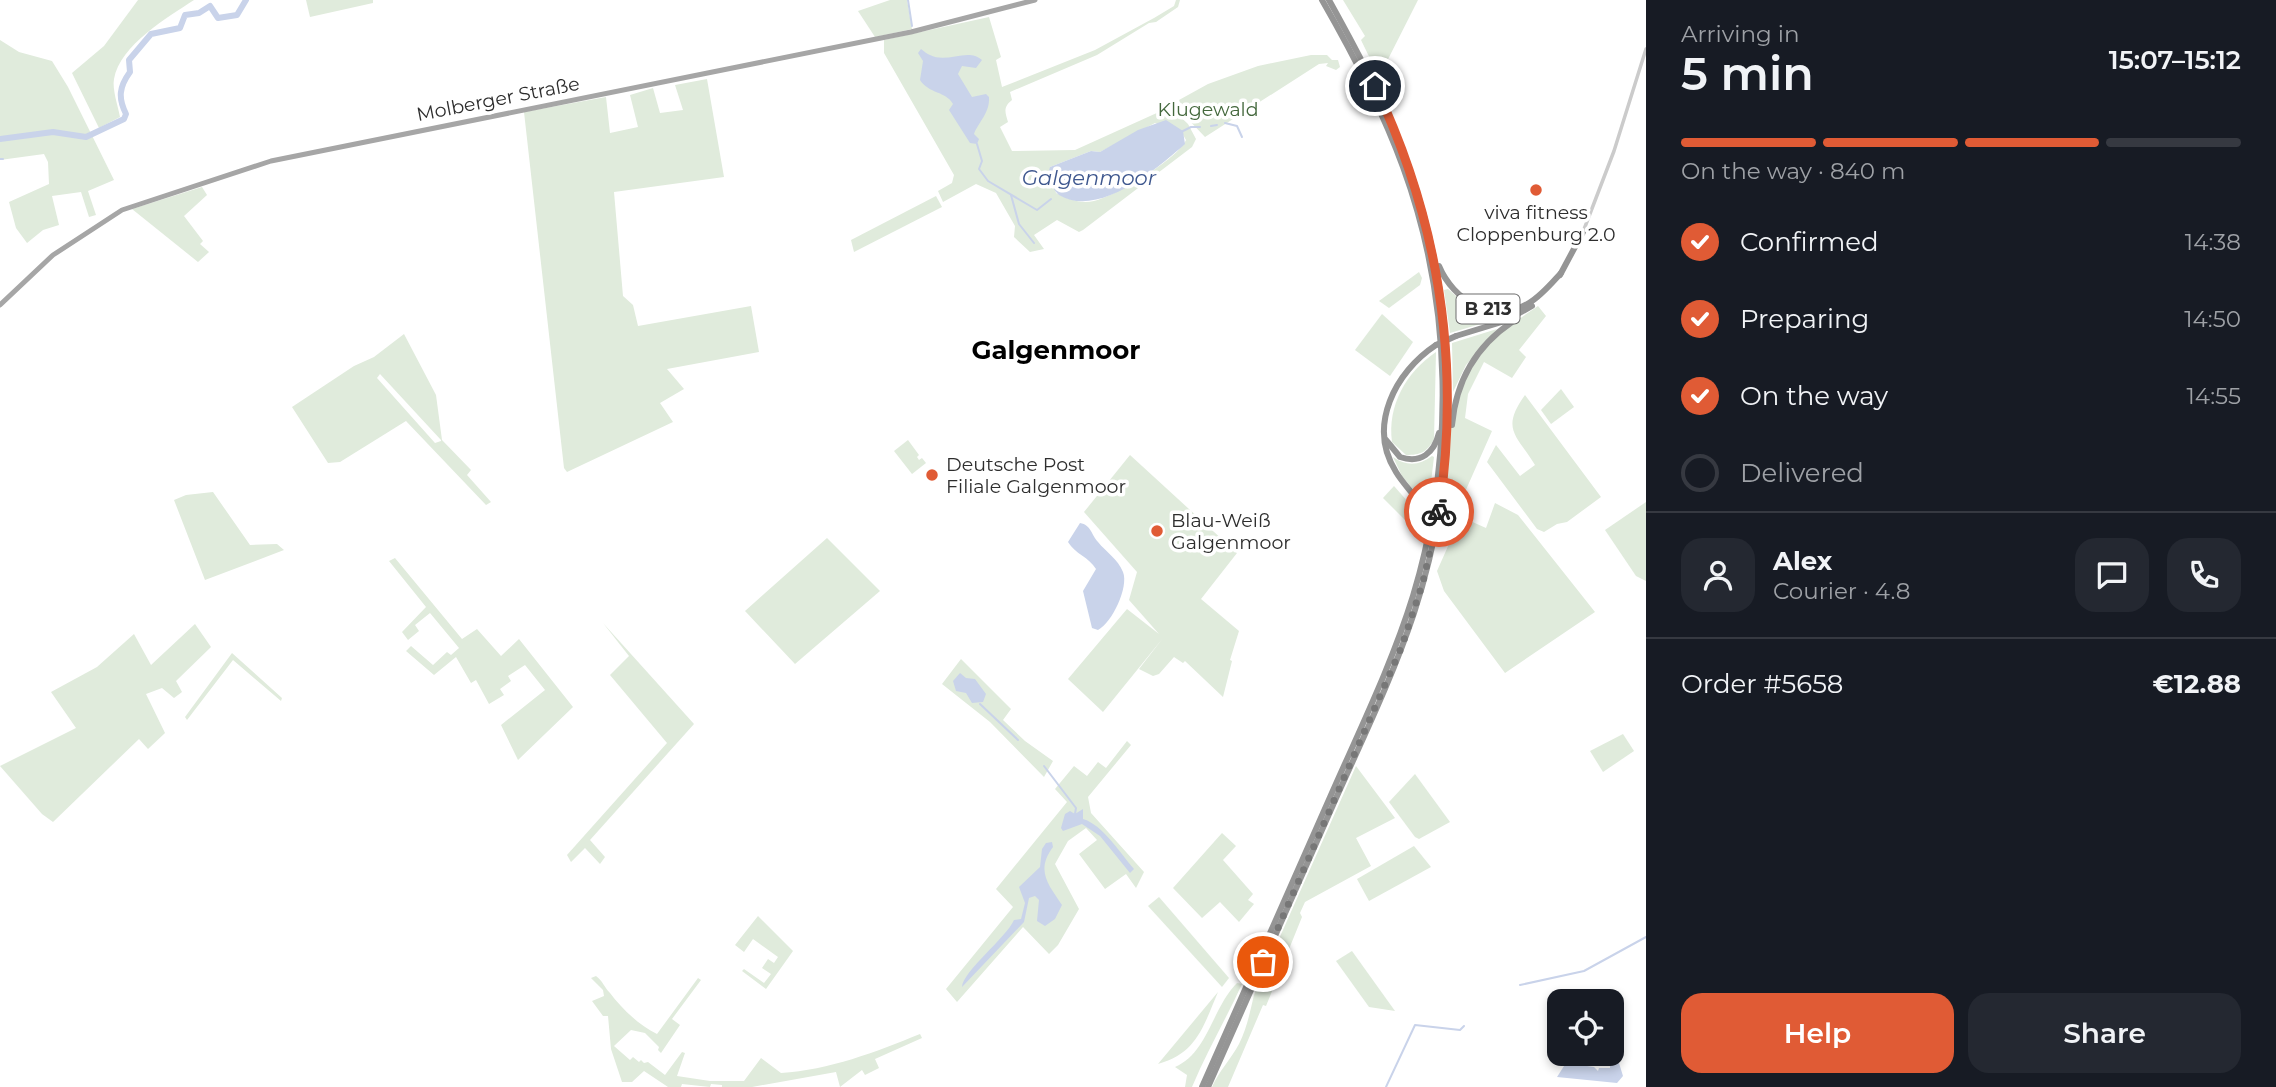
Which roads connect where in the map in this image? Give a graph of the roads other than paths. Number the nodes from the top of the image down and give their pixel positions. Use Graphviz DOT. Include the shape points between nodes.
graph roads {
  1 [pos="1035,0"];
  2 [pos="1322,0"];
  3 [pos="1328,0"];
  4 [pos="1646,49"];
  5 [pos="1375,93"];
  6 [pos="1583,232"];
  7 [pos="1433,248"];
  8 [pos="1561,273"];
  9 [pos="0,305"];
  10 [pos="1521,313"];
  11 [pos="1443,413"];
  12 [pos="1384,435"];
  13 [pos="1447,444"];
  14 [pos="1418,576"];
  15 [pos="1351,756"];
  16 [pos="1347,765"];
  17 [pos="1239,1002"];
  18 [pos="1227,1022"];
  19 [pos="1202,1087"];
  20 [pos="1208,1087"];
  1 -- 9 [label="main road, Molberger Straße" via="918,30 271,161 122,210 53,255"];
  2 -- 5 [label="highway, B 213"];
  3 -- 5 [label="highway, B 213"];
  4 -- 6 [label="street"];
  5 -- 7 [label="highway, B 213" via="1410,172"];
  5 -- 11 [label="highway, B 213" via="1404,169 1427,250 1440,338"];
  6 -- 8 [label="highway"];
  7 -- 8 [label="highway, B 213" via="1456,293 1494,311 1528,304"];
  7 -- 13 [label="highway, B 213" via="1447,349"];
  8 -- 10 [label="highway, B 213" via="1545,295"];
  10 -- 12 [label="highway, B 213, bridge" via="1436,345 1415,362 1397,384 1386,410"];
  10 -- 13 [label="highway" via="1482,346 1469,365 1457,392"];
  11 -- 12 [label="highway" via="1436,444 1419,459 1394,453"];
  11 -- 14 [label="highway, B 213" via="1438,479"];
  12 -- 14 [label="highway, B 213" via="1390,462 1427,517"];
  13 -- 15 [label="highway, B 213" via="1423,582 1402,646"];
  14 -- 15 [label="highway, B 213"];
  15 -- 16 [label="highway, B 213"];
  16 -- 17 [label="highway, B 213"];
  16 -- 20 [label="highway, B 213"];
  17 -- 18 [label="highway"];
  17 -- 19 [label="highway, B 213"];
}
